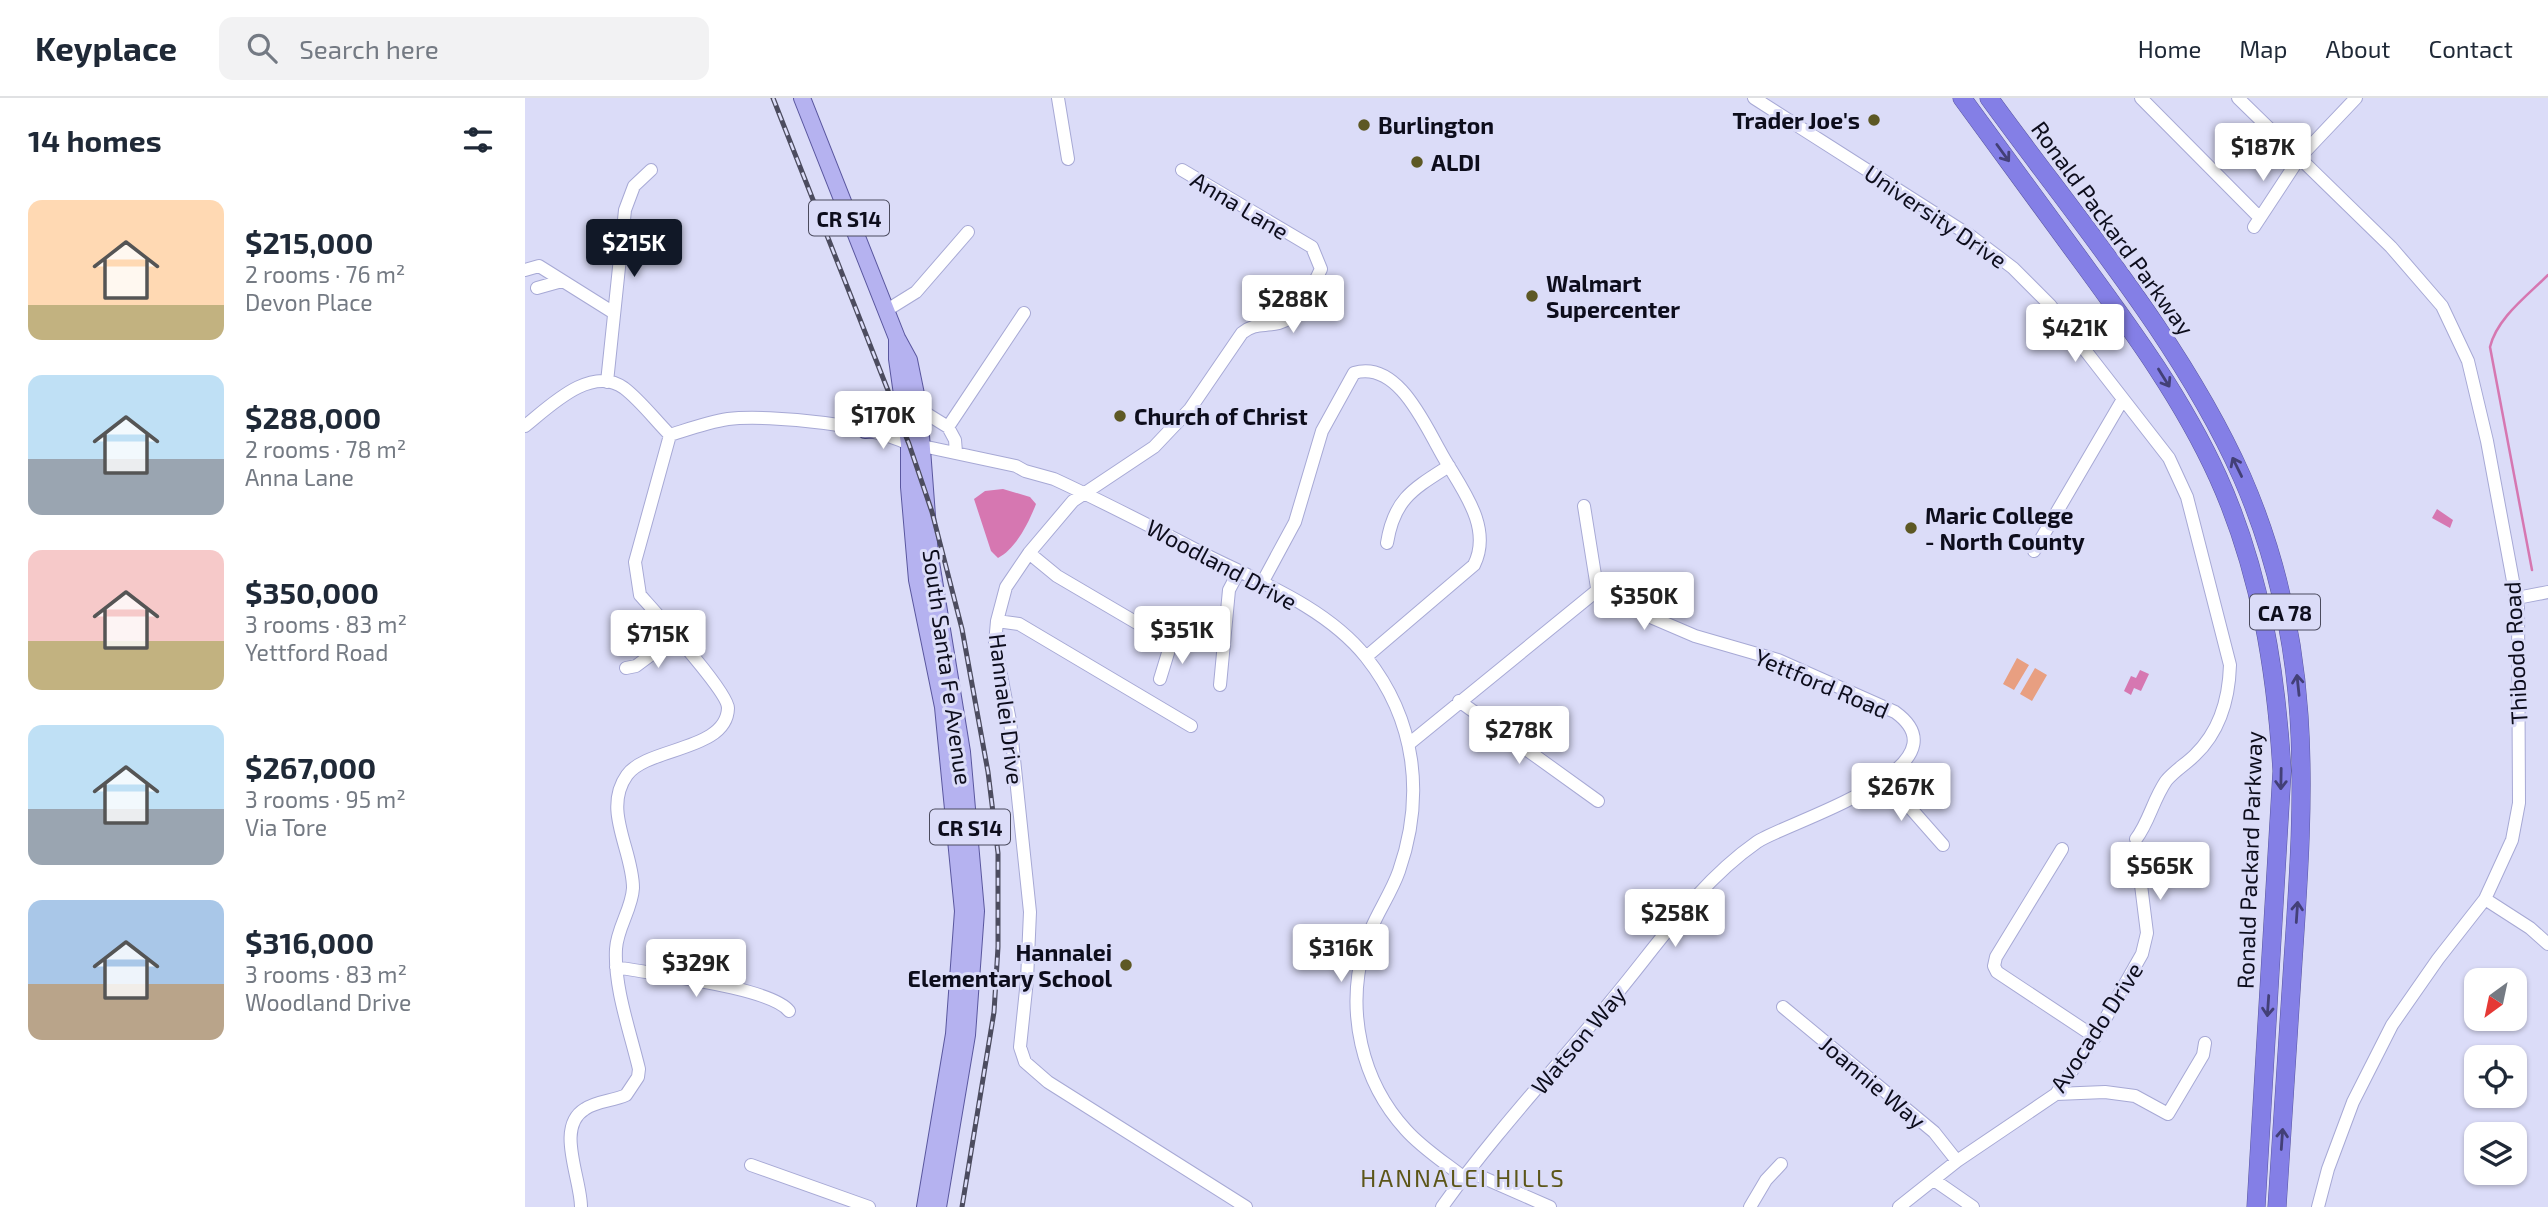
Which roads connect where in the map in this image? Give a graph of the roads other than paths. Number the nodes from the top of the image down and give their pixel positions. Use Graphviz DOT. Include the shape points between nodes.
graph roads {
  1 [pos="802,98"];
  2 [pos="1058,98"];
  3 [pos="1753,98"];
  4 [pos="1962,98"];
  5 [pos="1989,98"];
  6 [pos="2141,98"];
  7 [pos="2238,98"];
  8 [pos="2356,98"];
  9 [pos="2300,157"];
  10 [pos="1068,159"];
  11 [pos="651,170"];
  12 [pos="1182,170"];
  13 [pos="968,232"];
  14 [pos="525,271"];
  15 [pos="562,281"];
  16 [pos="537,288"];
  17 [pos="887,310"];
  18 [pos="614,313"];
  19 [pos="1024,313"];
  20 [pos="607,382"];
  21 [pos="2123,399"];
  22 [pos="911,408"];
  23 [pos="525,426"];
  24 [pos="948,427"];
  25 [pos="865,430"];
  26 [pos="670,435"];
  27 [pos="918,447"];
  28 [pos="956,452"];
  29 [pos="1449,466"];
  30 [pos="1025,471"];
  31 [pos="1083,493"];
  32 [pos="1584,506"];
  33 [pos="1387,543"];
  34 [pos="2034,551"];
  35 [pos="1029,553"];
  36 [pos="1239,571"];
  37 [pos="1262,583"];
  38 [pos="2548,592"];
  39 [pos="1598,594"];
  40 [pos="2517,598"];
  41 [pos="997,621"];
  42 [pos="675,636"];
  43 [pos="1366,657"];
  44 [pos="626,668"];
  45 [pos="1160,679"];
  46 [pos="1220,685"];
  47 [pos="1459,701"];
  48 [pos="1191,726"];
  49 [pos="1914,732"];
  50 [pos="1410,743"];
  51 [pos="1884,778"];
  52 [pos="1598,801"];
  53 [pos="2136,839"];
  54 [pos="1943,845"];
  55 [pos="2062,849"];
  56 [pos="2138,861"];
  57 [pos="2486,899"];
  58 [pos="2548,944"];
  59 [pos="616,967"];
  60 [pos="1783,1007"];
  61 [pos="789,1011"];
  62 [pos="2095,1037"];
  63 [pos="2205,1044"];
  64 [pos="2056,1094"];
  65 [pos="1957,1161"];
  66 [pos="1781,1164"];
  67 [pos="751,1165"];
  68 [pos="1463,1177"];
  69 [pos="1934,1180"];
  70 [pos="581,1207"];
  71 [pos="869,1207"];
  72 [pos="925,1207"];
  73 [pos="938,1207"];
  74 [pos="1246,1207"];
  75 [pos="1442,1207"];
  76 [pos="1550,1207"];
  77 [pos="1750,1207"];
  78 [pos="1899,1207"];
  79 [pos="1973,1207"];
  80 [pos="2256,1207"];
  81 [pos="2277,1207"];
  82 [pos="2318,1207"];
  1 -- 17 [label="main road, South Santa Fe Avenue / CR S14"];
  2 -- 10 [label="street"];
  3 -- 21 [label="street, University Drive" via="1972,237 2013,268 2050,305"];
  4 -- 80 [label="highway, Ronald Packard Parkway / CA 78, one-way" via="2180,404 2228,502 2261,605 2278,702 2282,771"];
  81 -- 5 [label="highway, Ronald Packard Parkway / CA 78, one-way" via="2303,788 2299,682 2281,595 2242,478 2193,383"];
  6 -- 9 [label="street" via="2244,199 2257,223"];
  7 -- 9 [label="street, Thibodo Road"];
  8 -- 9 [label="street"];
  9 -- 40 [label="street, Thibodo Road" via="2391,247 2442,306 2468,360"];
  11 -- 18 [label="street" via="634,186 625,211"];
  12 -- 31 [label="street, Anna Lane" via="1312,247 1321,269 1306,298 1289,317 1251,326 1242,333 1190,410 1154,447"];
  13 -- 17 [label="street" via="916,292"];
  14 -- 15 [label="street" via="539,266"];
  15 -- 16 [label="street"];
  15 -- 18 [label="street"];
  17 -- 22 [label="main road, South Santa Fe Avenue / CR S14"];
  18 -- 20 [label="street"];
  19 -- 24 [label="street"];
  20 -- 23 [label="street" via="580,386"];
  20 -- 26 [label="street" via="624,388"];
  21 -- 34 [label="street"];
  21 -- 53 [label="street, University Drive" via="2169,458 2187,497 2230,666 2229,689 2214,729 2197,753 2168,779"];
  22 -- 24 [label="street"];
  22 -- 25 [label="main road" via="879,429"];
  22 -- 27 [label="main road, South Santa Fe Avenue / CR S14"];
  24 -- 28 [label="street"];
  25 -- 26 [label="street" via="730,419"];
  25 -- 27 [label="street"];
  26 -- 42 [label="street" via="635,562 641,595"];
  27 -- 28 [label="street, Woodland Drive"];
  27 -- 30 [label="street, Woodland Drive" via="1015,473"];
  27 -- 72 [label="main road, South Santa Fe Avenue / CR S14" via="909,486 917,580 943,707 963,911 954,1034"];
  27 -- 73 [label="main road, South Santa Fe Avenue / CR S14" via="925,592 941,625 962,752 976,941 967,1035"];
  28 -- 30 [label="street, Woodland Drive"];
  29 -- 33 [label="street" via="1403,499 1391,519"];
  29 -- 37 [label="street" via="1406,395 1372,372 1354,373 1322,431 1295,522"];
  29 -- 43 [label="street" via="1469,496 1481,552 1474,565"];
  30 -- 31 [label="street, Woodland Drive"];
  31 -- 35 [label="street, Hannalei Drive"];
  31 -- 36 [label="street, Woodland Drive"];
  32 -- 39 [label="street"];
  35 -- 41 [label="street, Hannalei Drive" via="1006,587"];
  35 -- 45 [label="street" via="1057,576 1171,643"];
  36 -- 37 [label="street, Woodland Drive"];
  36 -- 46 [label="street" via="1229,590"];
  37 -- 43 [label="street, Woodland Drive" via="1338,630"];
  38 -- 40 [label="street"];
  39 -- 47 [label="street"];
  39 -- 49 [label="street, Yettford Road" via="1620,597 1695,636 1778,660 1895,712"];
  40 -- 57 [label="street, Thibodo Road" via="2519,803 2512,840"];
  41 -- 48 [label="street" via="1019,624"];
  41 -- 74 [label="street, Hannalei Drive" via="995,644 1010,720 1030,912 1020,1047 1025,1062 1048,1082"];
  42 -- 44 [label="street" via="636,666"];
  42 -- 59 [label="street" via="712,679 728,707 717,730 671,754 636,765 624,779 616,808 631,860 633,891 616,946"];
  43 -- 50 [label="street, Woodland Drive" via="1394,700"];
  47 -- 50 [label="street"];
  47 -- 52 [label="street"];
  49 -- 51 [label="street, Watson Way" via="1905,759"];
  50 -- 68 [label="street, Woodland Drive" via="1415,790 1411,827 1399,872 1363,950 1356,994 1359,1035 1365,1063 1385,1102 1406,1130"];
  51 -- 54 [label="street"];
  51 -- 68 [label="street, Watson Way" via="1833,810 1769,833 1707,883"];
  55 -- 62 [label="street" via="1994,966"];
  56 -- 62 [label="street, Avocado Drive" via="2147,933 2139,963"];
  57 -- 58 [label="street"];
  57 -- 82 [label="street, Thibodo Road" via="2392,1025 2353,1102"];
  59 -- 61 [label="street" via="752,992 779,1001"];
  59 -- 70 [label="street" via="638,1077 626,1095 586,1107 572,1124 570,1146"];
  60 -- 65 [label="street, Joannie Way" via="1934,1132"];
  62 -- 64 [label="street, Avocado Drive"];
  63 -- 64 [label="street" via="2168,1114 2134,1096"];
  64 -- 65 [label="street, Avocado Drive"];
  65 -- 69 [label="street, Avocado Drive"];
  66 -- 77 [label="street"];
  67 -- 71 [label="street"];
  68 -- 75 [label="street, Watson Way"];
  68 -- 76 [label="street, Woodland Drive" via="1475,1174"];
  69 -- 78 [label="street, Avocado Drive"];
  69 -- 79 [label="street"];
}
